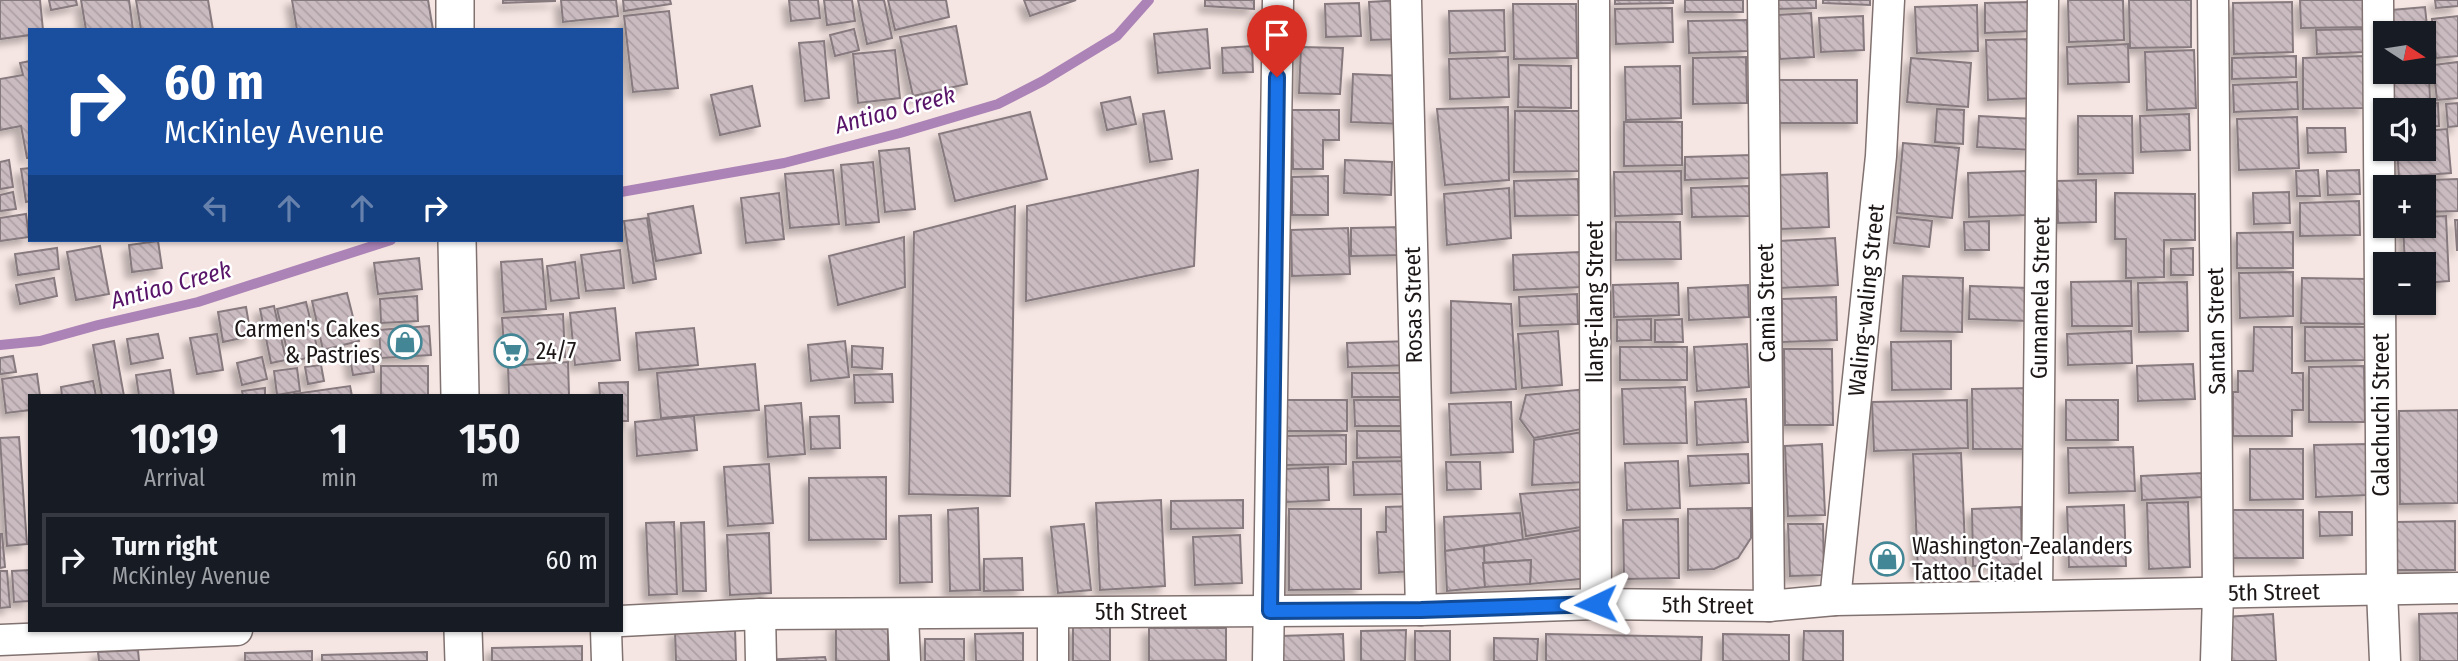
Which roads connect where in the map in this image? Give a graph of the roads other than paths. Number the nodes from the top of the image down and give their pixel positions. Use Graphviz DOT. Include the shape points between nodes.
graph roads {
  1 [pos="455,0"];
  2 [pos="1278,0"];
  3 [pos="1406,0"];
  4 [pos="1594,0"];
  5 [pos="1763,0"];
  6 [pos="1889,0"];
  7 [pos="2043,0"];
  8 [pos="2213,0"];
  9 [pos="2378,0"];
  10 [pos="455,28"];
  11 [pos="457,242"];
  12 [pos="460,394"];
  13 [pos="2458,589"];
  14 [pos="2382,590"];
  15 [pos="2218,594"];
  16 [pos="2037,596"];
  17 [pos="1835,600"];
  18 [pos="1596,604"];
  19 [pos="1769,606"];
  20 [pos="1421,610"];
  21 [pos="1270,611"];
  22 [pos="1052,613"];
  23 [pos="761,614"];
  24 [pos="903,615"];
  25 [pos="623,621"];
  26 [pos="190,632"];
  27 [pos="463,632"];
  28 [pos="606,632"];
  29 [pos="0,640"];
  30 [pos="464,661"];
  31 [pos="607,661"];
  32 [pos="761,661"];
  33 [pos="905,661"];
  34 [pos="1053,661"];
  35 [pos="1268,661"];
  36 [pos="2216,661"];
  37 [pos="2385,661"];
  1 -- 10 [label="street"];
  2 -- 21 [label="street"];
  3 -- 20 [label="street, Rosas Street"];
  4 -- 18 [label="street, Ilang-ilang Street"];
  5 -- 19 [label="street, Camia Street"];
  6 -- 17 [label="street, Waling-waling Street" via="1881,156"];
  7 -- 16 [label="street, Gumamela Street"];
  8 -- 15 [label="street, Santan Street"];
  9 -- 14 [label="street, Calachuchi Street"];
  11 -- 12 [label="street"];
  13 -- 14 [label="street, 5th Street"];
  14 -- 15 [label="street, 5th Street"];
  14 -- 37 [label="street, Calachuchi Street"];
  15 -- 16 [label="street, 5th Street"];
  15 -- 36 [label="street, Santan Street"];
  16 -- 17 [label="street, 5th Street"];
  17 -- 19 [label="street, 5th Street"];
  18 -- 19 [label="street, 5th Street"];
  18 -- 20 [label="street, 5th Street"];
  20 -- 21 [label="street, 5th Street"];
  21 -- 22 [label="street, 5th Street"];
  21 -- 35 [label="street"];
  22 -- 24 [label="street, 5th Street"];
  22 -- 34 [label="street"];
  23 -- 24 [label="street, 5th Street"];
  23 -- 25 [label="street, 5th Street"];
  23 -- 32 [label="street"];
  24 -- 33 [label="street"];
  26 -- 29 [label="street"];
  27 -- 30 [label="street"];
  28 -- 31 [label="street"];
}
